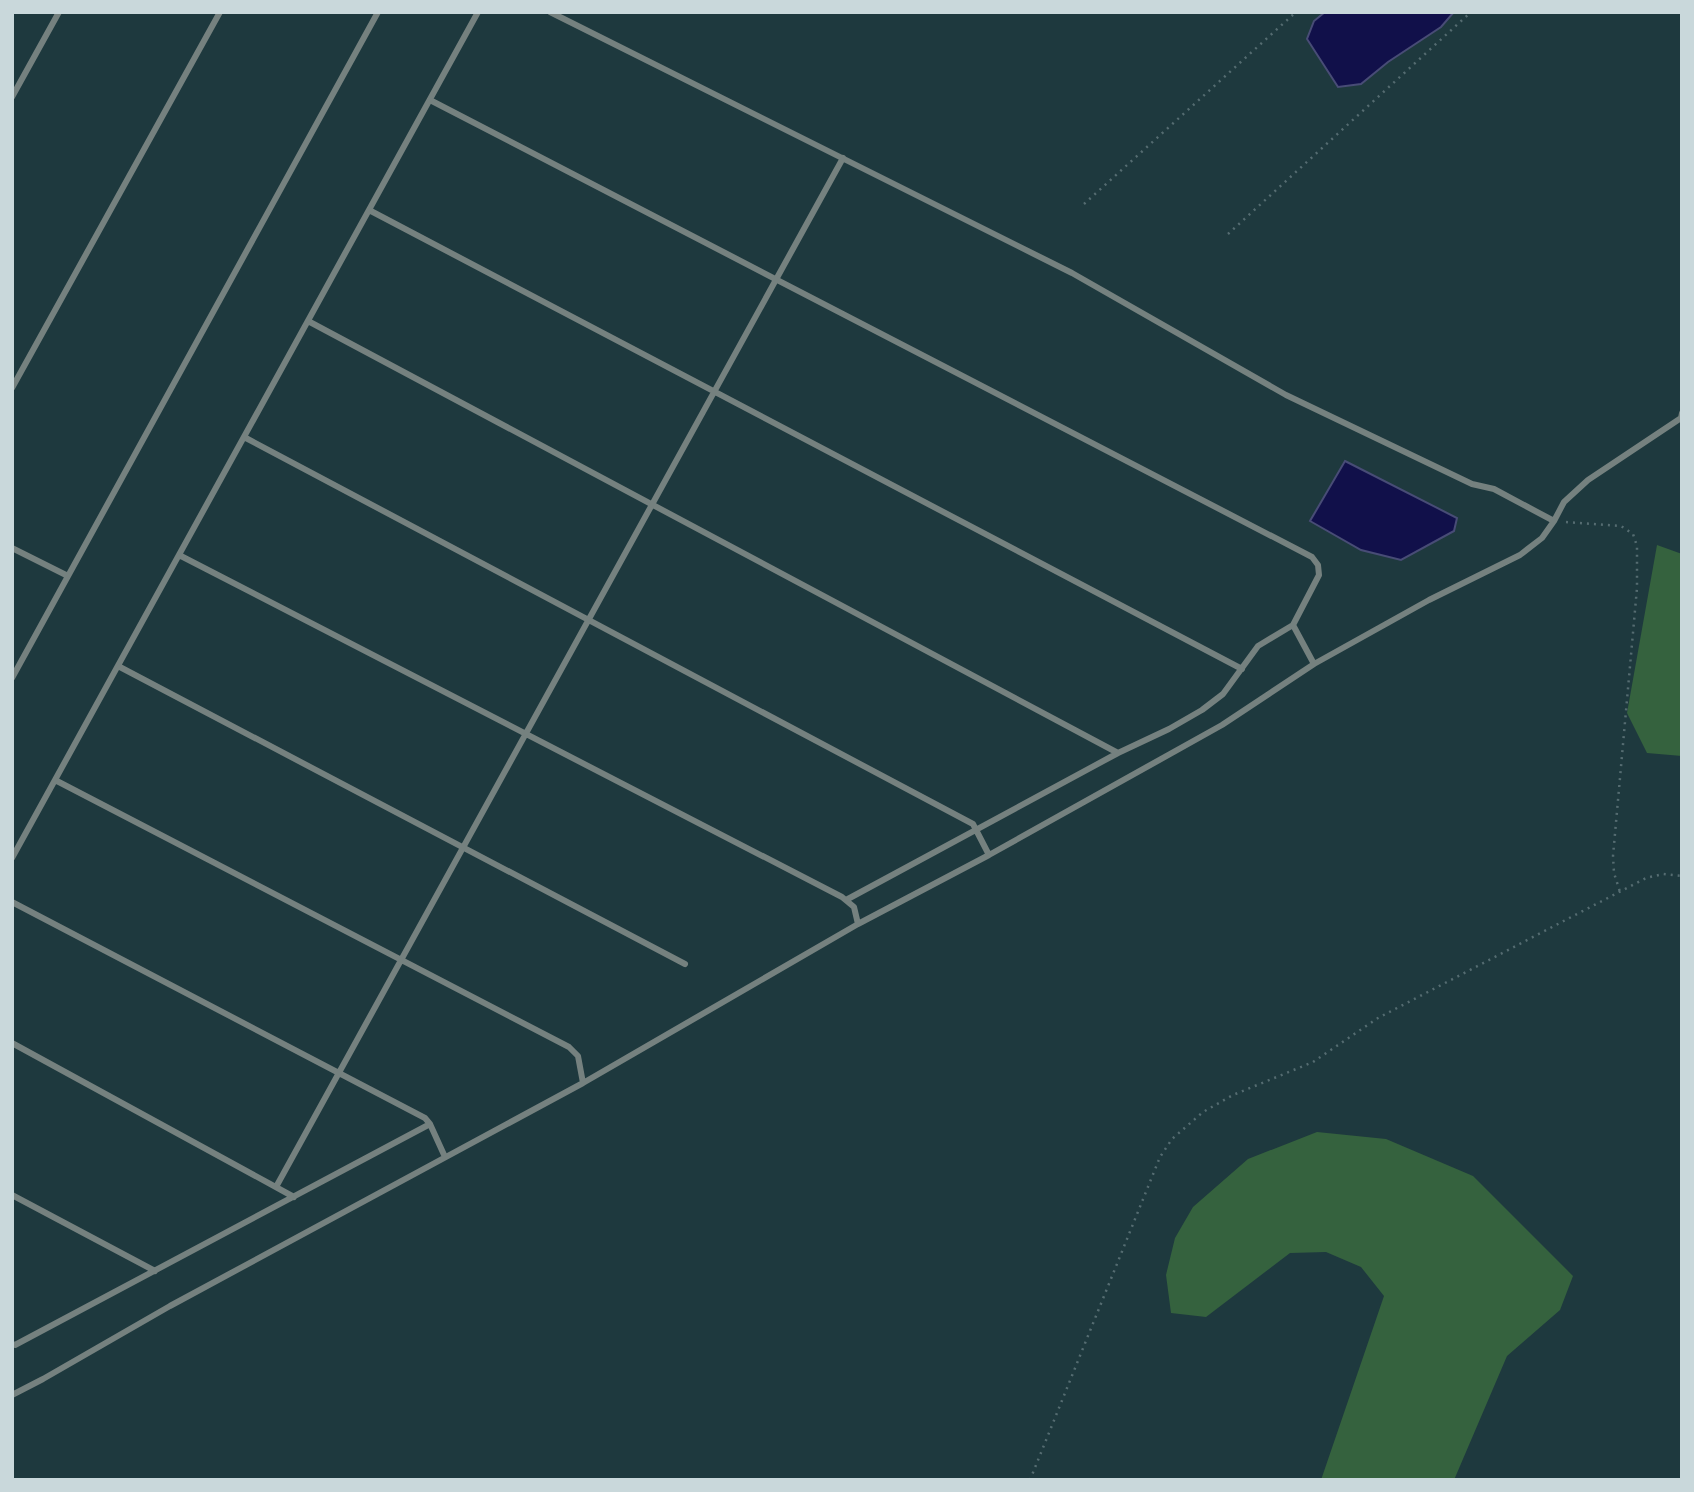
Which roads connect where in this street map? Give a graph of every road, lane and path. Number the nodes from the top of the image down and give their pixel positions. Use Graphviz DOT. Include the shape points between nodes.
graph roads {
  1 [pos="59,12"];
  2 [pos="220,12"];
  3 [pos="378,12"];
  4 [pos="478,12"];
  5 [pos="550,12"];
  6 [pos="1296,12"];
  7 [pos="1471,12"];
  8 [pos="12,97"];
  9 [pos="430,100"];
  10 [pos="843,158"];
  11 [pos="1084,204"];
  12 [pos="369,210"];
  13 [pos="1228,234"];
  14 [pos="776,280"];
  15 [pos="308,321"];
  16 [pos="12,388"];
  17 [pos="714,391"];
  18 [pos="1682,413"];
  19 [pos="244,437"];
  20 [pos="652,505"];
  21 [pos="1554,521"];
  22 [pos="12,548"];
  23 [pos="179,555"];
  24 [pos="68,576"];
  25 [pos="589,620"];
  26 [pos="1293,625"];
  27 [pos="1314,664"];
  28 [pos="118,666"];
  29 [pos="1242,668"];
  30 [pos="12,678"];
  31 [pos="526,734"];
  32 [pos="1118,753"];
  33 [pos="55,780"];
  34 [pos="976,830"];
  35 [pos="463,848"];
  36 [pos="989,855"];
  37 [pos="12,858"];
  38 [pos="1682,876"];
  39 [pos="1620,892"];
  40 [pos="846,900"];
  41 [pos="12,902"];
  42 [pos="858,924"];
  43 [pos="401,960"];
  44 [pos="685,964"];
  45 [pos="12,1043"];
  46 [pos="339,1073"];
  47 [pos="583,1083"];
  48 [pos="430,1124"];
  49 [pos="445,1157"];
  50 [pos="276,1188"];
  51 [pos="12,1195"];
  52 [pos="293,1197"];
  53 [pos="155,1271"];
  54 [pos="12,1344"];
  55 [pos="12,1395"];
  56 [pos="1030,1480"];
  1 -- 8 [label="lane"];
  2 -- 16 [label="lane"];
  3 -- 24 [label="lane"];
  4 -- 9 [label="lane"];
  5 -- 10 [label="lane"];
  6 -- 11 [label="path"];
  7 -- 13 [label="path"];
  9 -- 12 [label="lane"];
  9 -- 14 [label="lane"];
  10 -- 14 [label="lane"];
  10 -- 21 [label="lane" via="1072,272 1286,395"];
  12 -- 15 [label="lane"];
  12 -- 17 [label="lane"];
  14 -- 17 [label="lane"];
  14 -- 26 [label="lane" via="1312,557 1319,575"];
  15 -- 19 [label="lane"];
  15 -- 20 [label="lane"];
  17 -- 20 [label="lane"];
  17 -- 29 [label="lane"];
  18 -- 21 [label="lane" via="1588,480 1564,502"];
  19 -- 23 [label="lane"];
  19 -- 25 [label="lane"];
  20 -- 25 [label="lane"];
  20 -- 32 [label="lane"];
  21 -- 27 [label="lane" via="1542,538 1520,555"];
  21 -- 39 [label="path" via="1621,526 1633,534 1637,546 1613,856"];
  22 -- 24 [label="lane"];
  23 -- 28 [label="lane"];
  23 -- 31 [label="lane"];
  24 -- 30 [label="lane"];
  25 -- 31 [label="lane"];
  25 -- 34 [label="lane" via="973,824"];
  26 -- 27 [label="lane"];
  26 -- 29 [label="lane" via="1258,646"];
  27 -- 36 [label="lane" via="1222,724"];
  28 -- 33 [label="lane"];
  28 -- 35 [label="lane"];
  29 -- 32 [label="lane" via="1223,694 1202,710"];
  31 -- 35 [label="lane"];
  31 -- 40 [label="lane"];
  32 -- 34 [label="lane"];
  33 -- 37 [label="lane"];
  33 -- 43 [label="lane"];
  34 -- 36 [label="lane"];
  34 -- 40 [label="lane"];
  35 -- 43 [label="lane"];
  35 -- 44 [label="lane"];
  36 -- 42 [label="lane"];
  38 -- 39 [label="path" via="1646,878"];
  39 -- 56 [label="path" via="1378,1018 1313,1062 1233,1095 1203,1112 1172,1139 1160,1157"];
  40 -- 42 [label="lane" via="854,907"];
  41 -- 46 [label="lane"];
  42 -- 47 [label="lane"];
  43 -- 46 [label="lane"];
  43 -- 47 [label="lane" via="569,1047 578,1056"];
  45 -- 50 [label="lane"];
  46 -- 48 [label="lane"];
  46 -- 50 [label="lane"];
  47 -- 49 [label="lane"];
  48 -- 49 [label="lane"];
  48 -- 52 [label="lane"];
  49 -- 55 [label="lane"];
  50 -- 52 [label="lane"];
  51 -- 53 [label="lane"];
  52 -- 53 [label="lane"];
  53 -- 54 [label="lane"];
}
